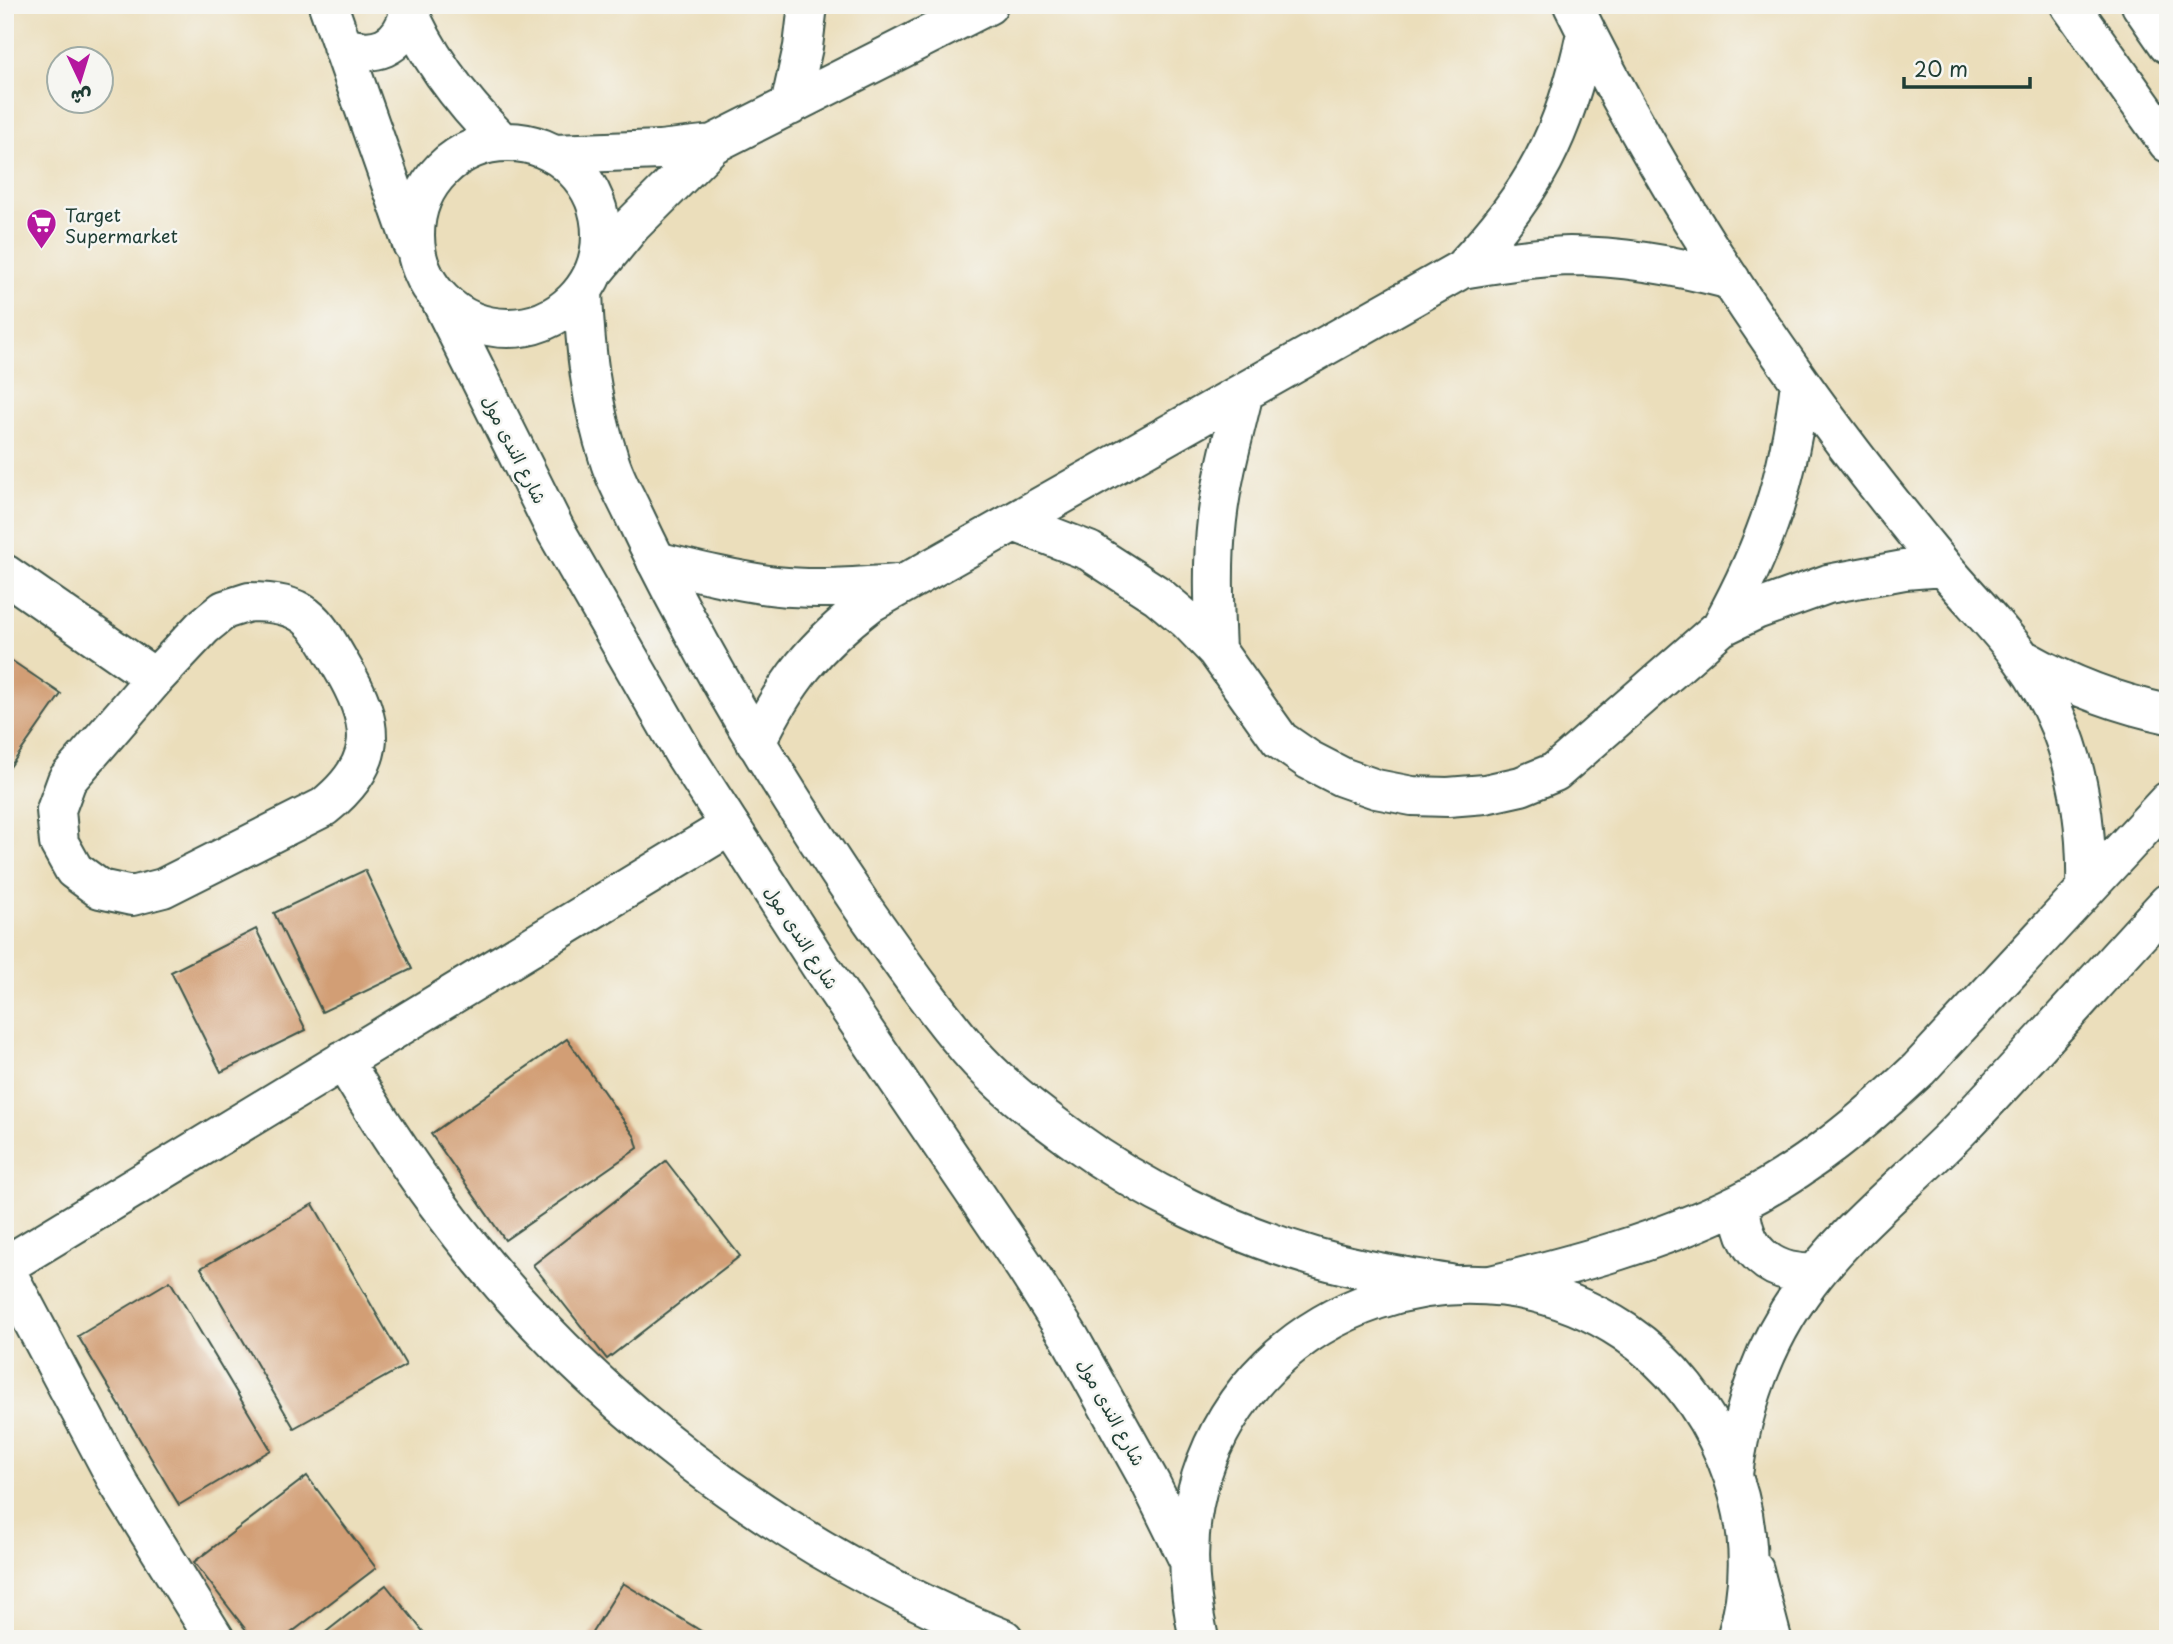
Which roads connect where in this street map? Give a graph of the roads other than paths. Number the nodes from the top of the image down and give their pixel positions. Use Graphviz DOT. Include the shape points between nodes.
graph roads {
  1 [pos="328,5"];
  2 [pos="808,5"];
  3 [pos="988,5"];
  4 [pos="2070,5"];
  5 [pos="2141,5"];
  6 [pos="408,10"];
  7 [pos="1580,19"];
  8 [pos="2168,44"];
  9 [pos="342,46"];
  10 [pos="790,106"];
  11 [pos="502,142"];
  12 [pos="2168,143"];
  13 [pos="713,144"];
  14 [pos="554,154"];
  15 [pos="416,255"];
  16 [pos="1462,269"];
  17 [pos="589,280"];
  18 [pos="1731,280"];
  19 [pos="441,301"];
  20 [pos="1800,383"];
  21 [pos="1244,392"];
  22 [pos="1014,522"];
  23 [pos="656,561"];
  24 [pos="1943,567"];
  25 [pos="5,574"];
  26 [pos="901,584"];
  27 [pos="1721,627"];
  28 [pos="1216,650"];
  29 [pos="2021,658"];
  30 [pos="155,678"];
  31 [pos="2168,714"];
  32 [pos="756,743"];
  33 [pos="2168,801"];
  34 [pos="730,826"];
  35 [pos="2086,889"];
  36 [pos="2161,917"];
  37 [pos="343,1060"];
  38 [pos="1741,1202"];
  39 [pos="5,1267"];
  40 [pos="1815,1273"];
  41 [pos="1450,1284"];
  42 [pos="1490,1284"];
  43 [pos="1733,1474"];
  44 [pos="1750,1553"];
  45 [pos="1188,1559"];
  46 [pos="1191,1600"];
  47 [pos="215,1639"];
  48 [pos="1004,1639"];
  49 [pos="1178,1639"];
  50 [pos="1199,1639"];
  51 [pos="1736,1639"];
  52 [pos="1772,1639"];
  1 -- 9 [label="street"];
  2 -- 10 [label="street"];
  3 -- 10 [label="street"];
  4 -- 12 [label="street"];
  5 -- 8 [label="street"];
  6 -- 9 [label="street" via="405,28 384,48 371,52"];
  6 -- 11 [label="street" via="450,85"];
  7 -- 16 [label="street" via="1570,98 1544,161 1521,200"];
  7 -- 18 [label="street" via="1673,187"];
  9 -- 15 [label="street"];
  10 -- 13 [label="street"];
  11 -- 14 [label="street" via="529,144"];
  11 -- 15 [label="street" via="476,147 452,160 433,179 420,202 414,228"];
  13 -- 14 [label="street"];
  13 -- 17 [label="street" via="632,225"];
  14 -- 17 [label="street" via="575,170 591,191 600,216 602,243"];
  15 -- 19 [label="street" via="425,280"];
  16 -- 18 [label="street" via="1570,256 1679,266"];
  16 -- 21 [label="street"];
  17 -- 19 [label="street" via="564,311 514,329 488,327"];
  17 -- 23 [label="street" via="585,341 599,428 610,464"];
  18 -- 20 [label="street"];
  19 -- 34 [label="street, شارع الندى مول" via="556,531"];
  20 -- 24 [label="street"];
  20 -- 27 [label="street" via="1787,468 1775,509"];
  21 -- 22 [label="street"];
  21 -- 28 [label="street" via="1217,519 1213,584"];
  22 -- 26 [label="street"];
  22 -- 28 [label="street" via="1089,551 1124,572 1188,621"];
  23 -- 26 [label="street" via="778,586"];
  23 -- 32 [label="street"];
  24 -- 27 [label="street" via="1828,584"];
  24 -- 29 [label="street"];
  25 -- 30 [label="street"];
  26 -- 32 [label="street" via="851,618 814,651 785,689"];
  27 -- 28 [label="street" via="1555,772 1521,786 1448,797 1376,789 1309,760 1280,740"];
  29 -- 31 [label="street" via="2091,693"];
  29 -- 35 [label="street" via="2044,693 2074,767 2083,807"];
  30 -- 30 [label="street" via="224,610 249,602 276,602 301,611 320,629 359,695 366,719 366,745 359,769 344,791 324,807 163,888 132,896 100,889 74,870 59,843 56,810 66,780"];
  32 -- 41 [label="street" via="890,947 970,1052 1073,1140 1190,1209 1252,1236 1317,1258"];
  33 -- 35 [label="street"];
  34 -- 37 [label="street"];
  34 -- 45 [label="street, شارع الندى مول" via="1070,1338"];
  35 -- 38 [label="street" via="1880,1107"];
  36 -- 40 [label="street" via="1962,1127"];
  37 -- 39 [label="street"];
  37 -- 48 [label="street" via="387,1134 437,1204 491,1271 611,1394 696,1464 818,1547 893,1589"];
  38 -- 40 [label="street" via="1745,1235 1766,1262 1798,1274"];
  38 -- 42 [label="street" via="1612,1254"];
  39 -- 47 [label="street" via="119,1484"];
  40 -- 43 [label="street" via="1761,1363 1738,1436"];
  41 -- 42 [label="street"];
  41 -- 45 [label="street" via="1368,1301 1296,1342 1265,1370 1217,1438 1201,1477"];
  42 -- 43 [label="street" via="1570,1303 1641,1343 1671,1370 1696,1402"];
  43 -- 44 [label="street"];
  44 -- 51 [label="street"];
  44 -- 52 [label="street"];
  45 -- 46 [label="street"];
  46 -- 49 [label="street"];
  46 -- 50 [label="street"];
}
